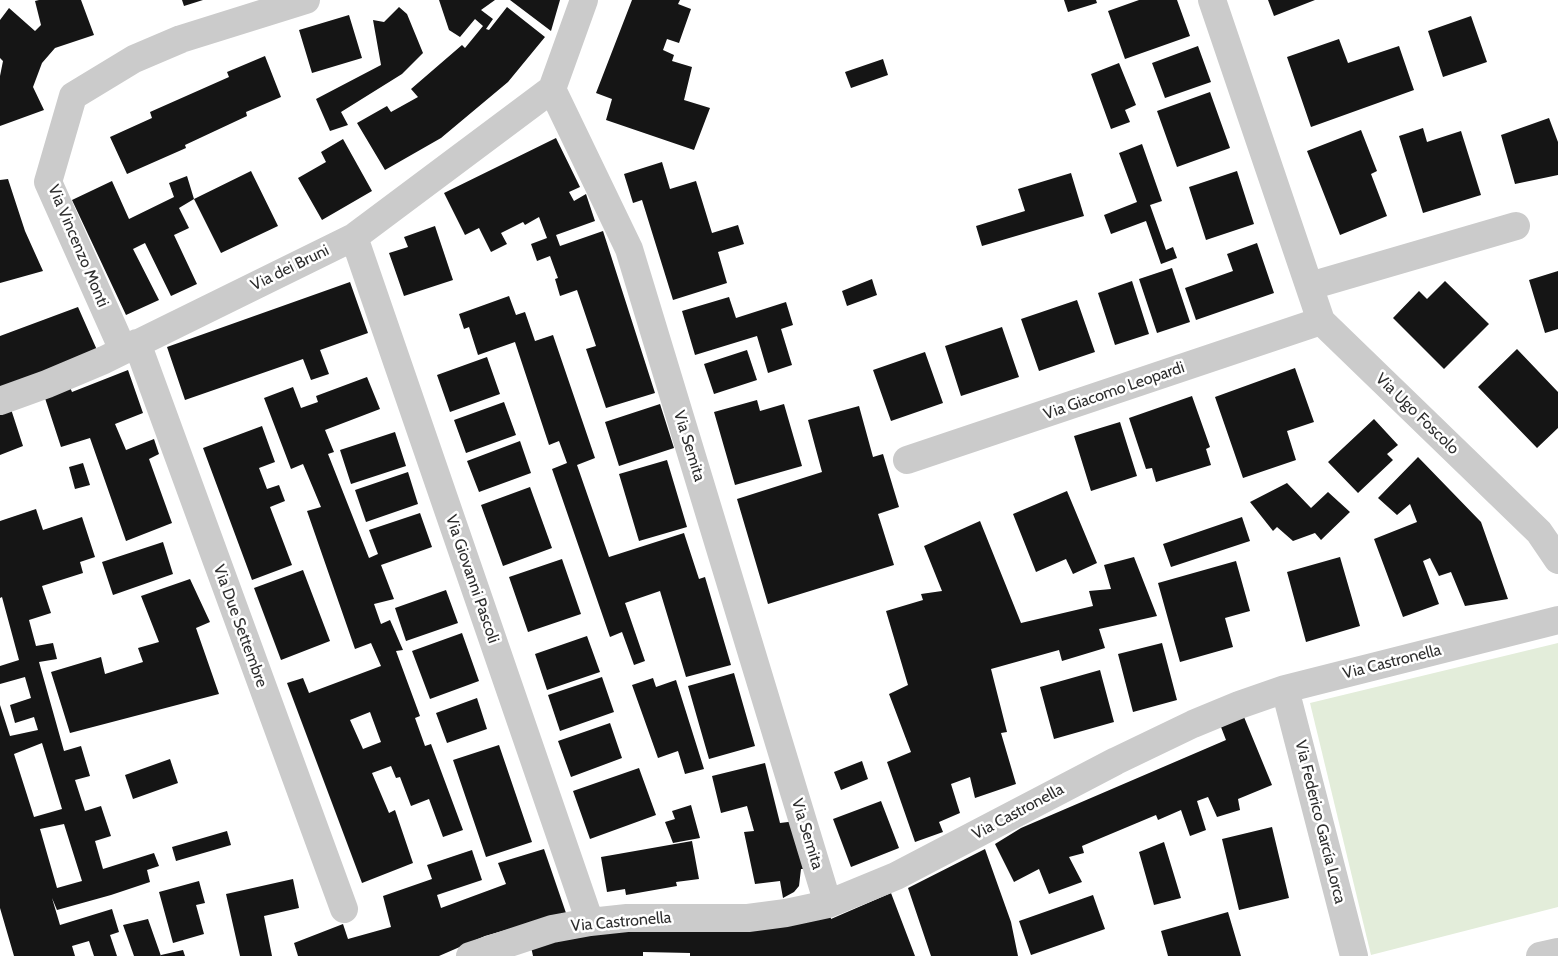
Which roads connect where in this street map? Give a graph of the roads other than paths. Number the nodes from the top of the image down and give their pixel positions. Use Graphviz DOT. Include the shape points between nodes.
graph roads {
  1 [pos="306,0"];
  2 [pos="584,0"];
  3 [pos="1212,0"];
  4 [pos="552,89"];
  5 [pos="1516,226"];
  6 [pos="354,237"];
  7 [pos="1310,286"];
  8 [pos="1321,321"];
  9 [pos="130,346"];
  10 [pos="0,400"];
  11 [pos="906,460"];
  12 [pos="1549,540"];
  13 [pos="1558,560"];
  14 [pos="1558,620"];
  15 [pos="1285,689"];
  16 [pos="828,904"];
  17 [pos="344,909"];
  18 [pos="590,922"];
  19 [pos="1558,952"];
  20 [pos="481,954"];
  21 [pos="1354,956"];
  22 [pos="1540,956"];
  1 -- 9 [label="street, Via Vincenzo Monti" via="181,39 134,59 73,96 48,182"];
  2 -- 4 [label="street"];
  3 -- 7 [label="street, Via Ugo Foscolo"];
  4 -- 6 [label="street, Via dei Bruni"];
  4 -- 16 [label="street, Via Semita" via="630,248"];
  5 -- 7 [label="street"];
  6 -- 9 [label="street, Via dei Bruni"];
  6 -- 18 [label="street, Via Giovanni Pascoli"];
  7 -- 8 [label="street, Via Ugo Foscolo"];
  8 -- 11 [label="street, Via Giacomo Leopardi"];
  8 -- 12 [label="street, Via Ugo Foscolo"];
  9 -- 10 [label="street, Via dei Bruni" via="47,384"];
  9 -- 17 [label="street, Via Due Settembre"];
  12 -- 13 [label="street, Via Ugo Foscolo"];
  14 -- 15 [label="street, Via Castronella"];
  15 -- 16 [label="street, Via Castronella" via="1169,735 896,876"];
  15 -- 21 [label="street, Via Federico García Lorca"];
  16 -- 18 [label="street, Via Castronella" via="748,918 627,918"];
  18 -- 20 [label="street, Via Castronella" via="552,929"];
  19 -- 22 [label="street"];
}
